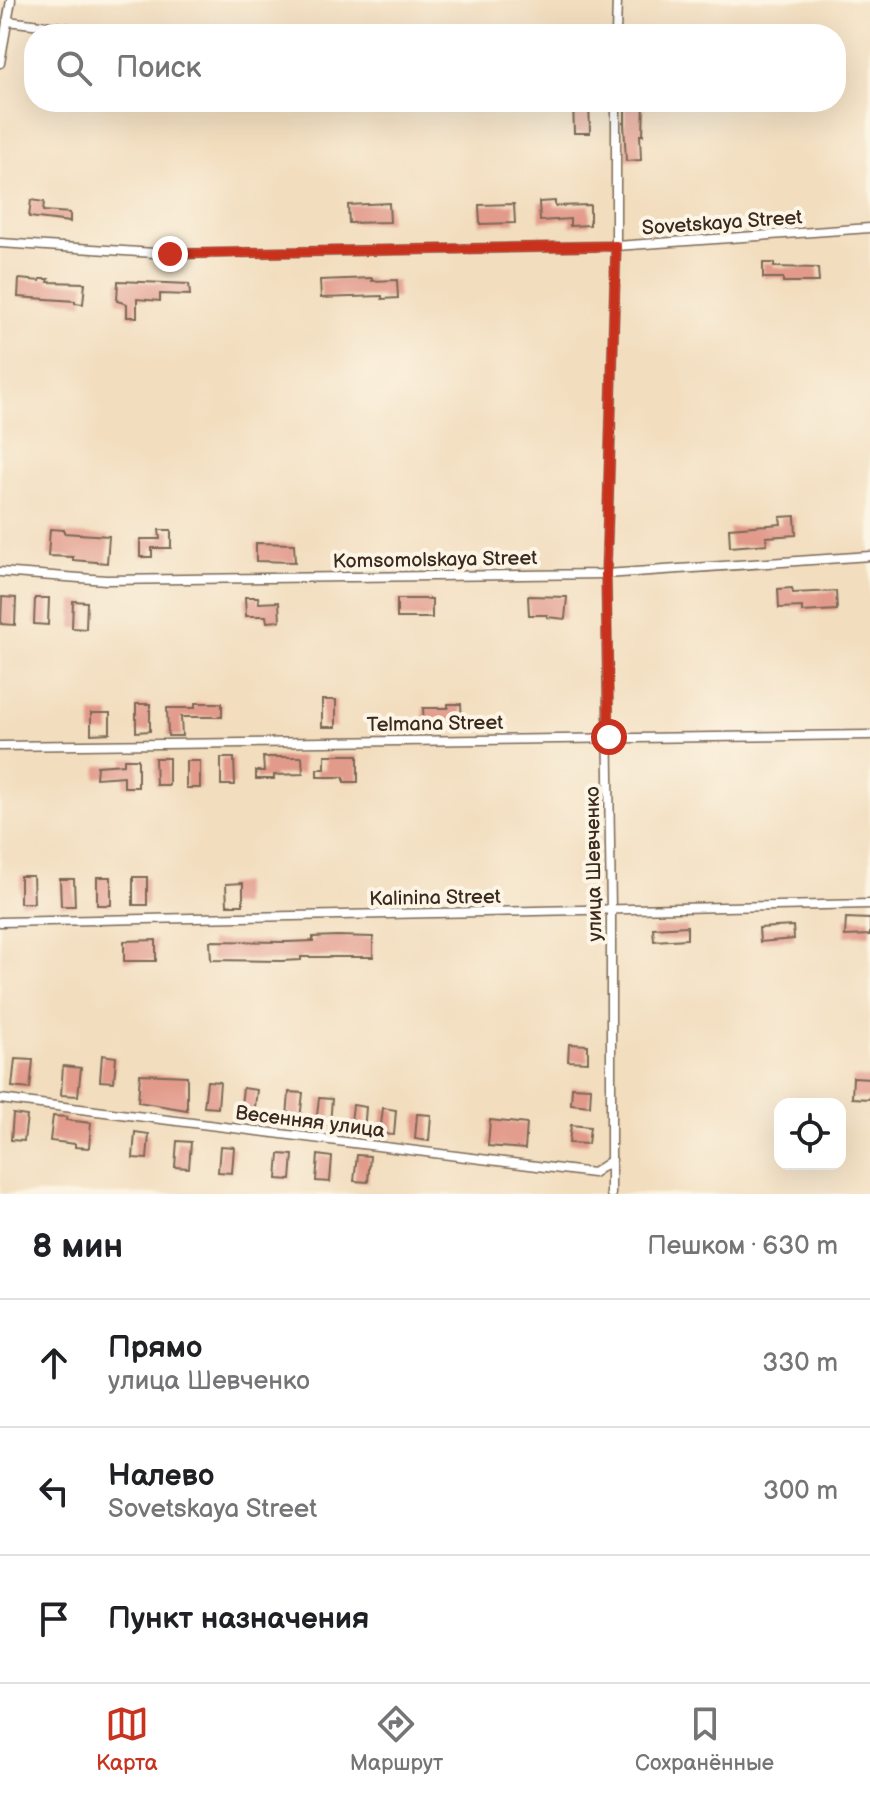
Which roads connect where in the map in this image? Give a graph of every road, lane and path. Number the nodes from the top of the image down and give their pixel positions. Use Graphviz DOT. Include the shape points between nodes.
graph roads {
  1 [pos="11,0"];
  2 [pos="617,0"];
  3 [pos="7,21"];
  4 [pos="32,24"];
  5 [pos="616,24"];
  6 [pos="0,63"];
  7 [pos="616,112"];
  8 [pos="870,228"];
  9 [pos="0,243"];
  10 [pos="616,246"];
  11 [pos="870,556"];
  12 [pos="0,572"];
  13 [pos="606,574"];
  14 [pos="870,735"];
  15 [pos="609,737"];
  16 [pos="0,746"];
  17 [pos="870,904"];
  18 [pos="611,910"];
  19 [pos="0,922"];
  20 [pos="0,1099"];
  21 [pos="612,1160"];
  22 [pos="611,1194"];
  1 -- 3 [label="street"];
  2 -- 5 [label="street"];
  3 -- 4 [label="street"];
  3 -- 6 [label="street"];
  7 -- 10 [label="street, улица Шевченко"];
  8 -- 10 [label="street, Sovetskaya Street"];
  9 -- 10 [label="street, Sovetskaya Street" via="170,254"];
  10 -- 13 [label="street, улица Шевченко"];
  11 -- 13 [label="street, Komsomolskaya Street"];
  12 -- 13 [label="street, Komsomolskaya Street" via="106,580"];
  13 -- 15 [label="street, улица Шевченко"];
  14 -- 15 [label="street, Telmana Street"];
  15 -- 16 [label="street, Telmana Street"];
  15 -- 18 [label="street, улица Шевченко"];
  17 -- 18 [label="street, Kalinina Street"];
  18 -- 19 [label="street, Kalinina Street"];
  18 -- 21 [label="street, улица Шевченко"];
  20 -- 21 [label="street, Весенняя улица" via="593,1173"];
  21 -- 22 [label="street, улица Шевченко"];
}
